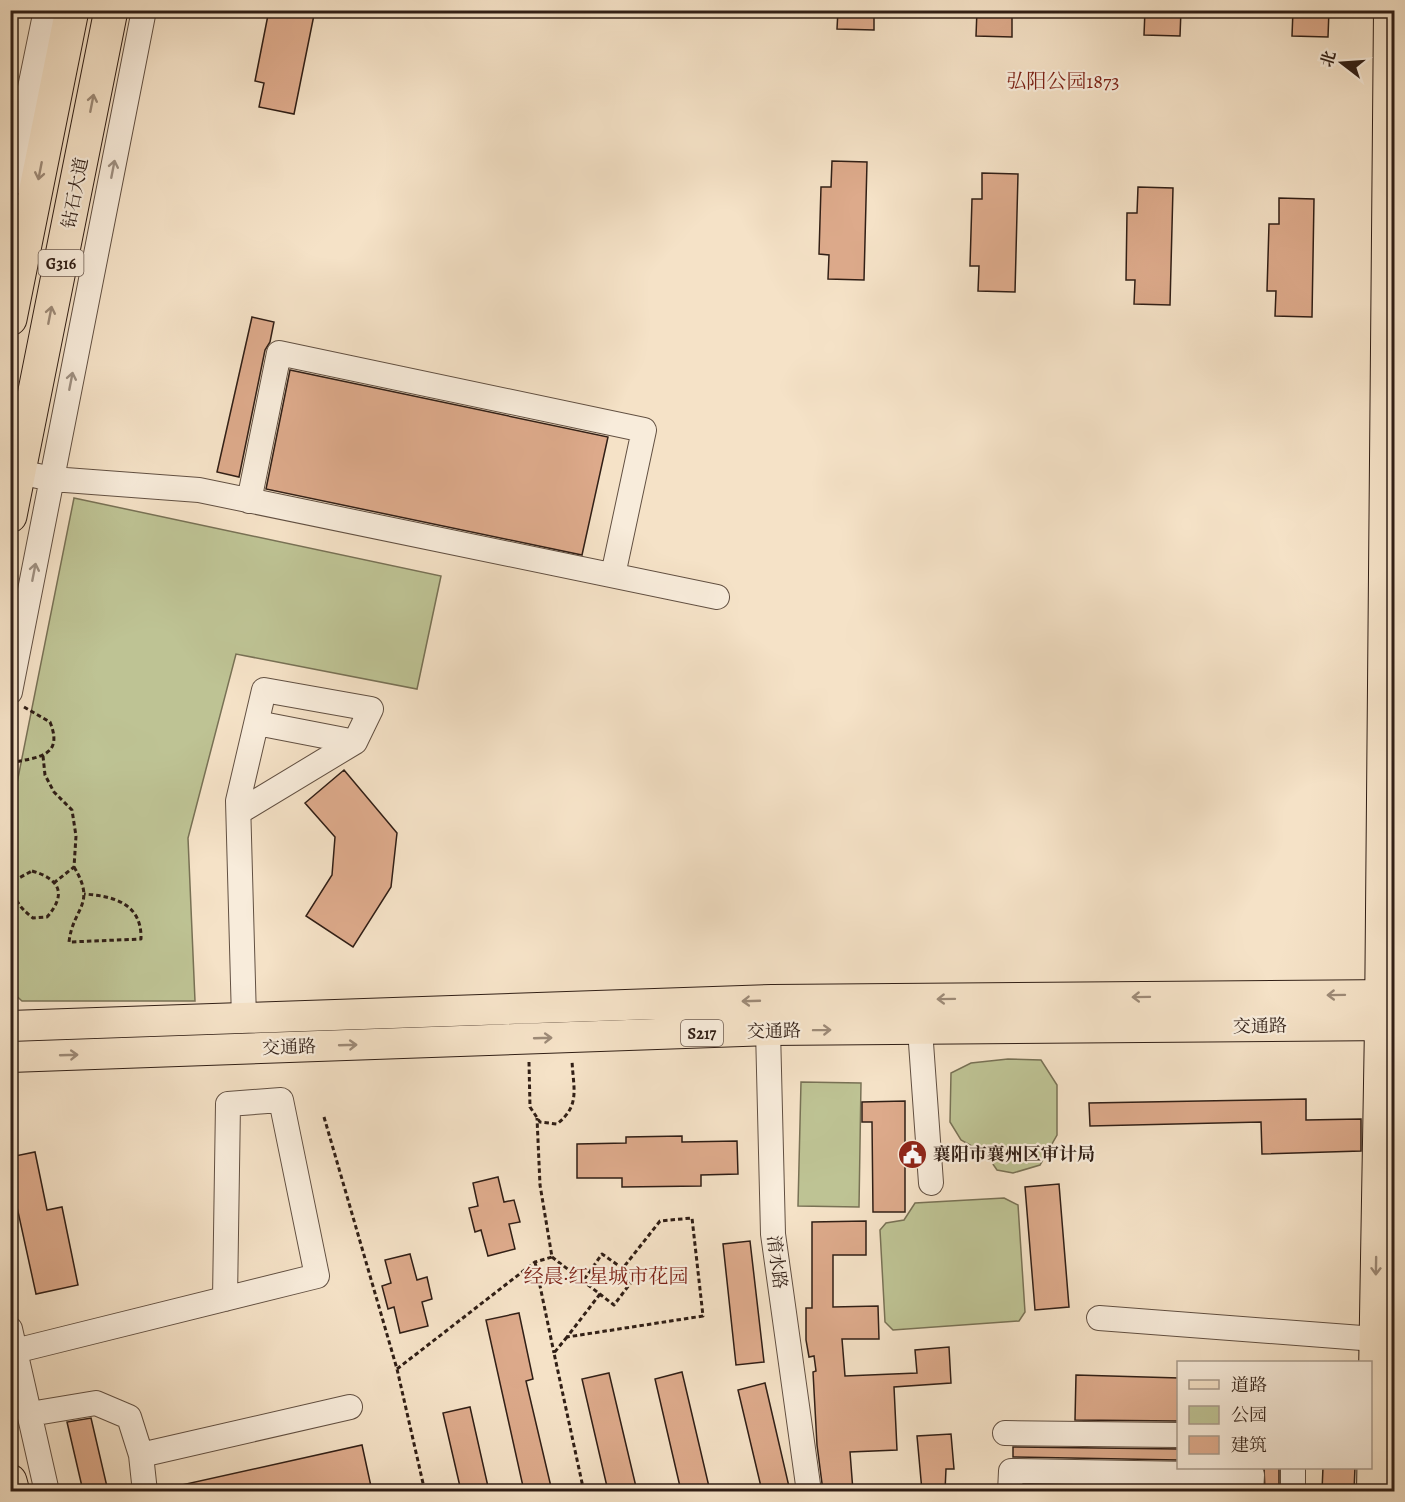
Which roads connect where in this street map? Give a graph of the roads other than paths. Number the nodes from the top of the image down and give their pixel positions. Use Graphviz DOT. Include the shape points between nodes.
graph roads {
  1 [pos="46,10"];
  2 [pos="72,10"];
  3 [pos="111,10"];
  4 [pos="144,10"];
  5 [pos="1389,10"];
  6 [pos="10,185"];
  7 [pos="74,195"];
  8 [pos="106,200"];
  9 [pos="10,319"];
  10 [pos="19,472"];
  11 [pos="52,479"];
  12 [pos="249,501"];
  13 [pos="10,516"];
  14 [pos="613,575"];
  15 [pos="717,597"];
  16 [pos="15,698"];
  17 [pos="257,723"];
  18 [pos="355,742"];
  19 [pos="238,812"];
  20 [pos="1387,994"];
  21 [pos="10,1014"];
  22 [pos="244,1019"];
  23 [pos="1387,1025"];
  24 [pos="10,1026"];
  25 [pos="46,1026"];
  26 [pos="920,1029"];
  27 [pos="768,1030"];
  28 [pos="16,1059"];
  29 [pos="931,1183"];
  30 [pos="225,1299"];
  31 [pos="1099,1318"];
  32 [pos="1375,1339"];
  33 [pos="13,1340"];
  34 [pos="16,1384"];
  35 [pos="350,1407"];
  36 [pos="30,1414"];
  37 [pos="1005,1433"];
  38 [pos="1177,1435"];
  39 [pos="141,1455"];
  40 [pos="1293,1469"];
  41 [pos="10,1481"];
  42 [pos="13,1491"];
  43 [pos="48,1491"];
  44 [pos="145,1491"];
  45 [pos="809,1491"];
  46 [pos="1010,1491"];
  47 [pos="1251,1491"];
  48 [pos="1293,1491"];
  49 [pos="1372,1491"];
  1 -- 6 [label="street"];
  2 -- 9 [label="highway, G316, one-way"];
  7 -- 3 [label="highway, 钻石大道 / G316, one-way"];
  8 -- 4 [label="street, one-way"];
  5 -- 20 [label="main road"];
  7 -- 8 [label="street"];
  10 -- 7 [label="highway, 钻石大道 / G316, one-way"];
  11 -- 8 [label="street, one-way"];
  10 -- 11 [label="street"];
  10 -- 13 [label="highway, 钻石大道 / G316"];
  11 -- 12 [label="street" via="199,490"];
  16 -- 11 [label="street, one-way"];
  12 -- 14 [label="street"];
  12 -- 14 [label="street" via="279,353 644,430"];
  14 -- 15 [label="street"];
  17 -- 18 [label="street"];
  17 -- 18 [label="street" via="264,690 370,709"];
  17 -- 19 [label="street"];
  18 -- 19 [label="street"];
  19 -- 22 [label="street"];
  20 -- 22 [label="main road, 交通路 / S217, one-way" via="772,1000"];
  20 -- 23 [label="main road"];
  21 -- 25 [label="street"];
  22 -- 25 [label="main road, 交通路 / S217"];
  23 -- 26 [label="main road, 交通路 / S217"];
  23 -- 32 [label="main road, one-way"];
  24 -- 25 [label="main road, 交通路 / S217"];
  27 -- 26 [label="main road, 交通路 / S217, one-way"];
  26 -- 29 [label="street"];
  28 -- 27 [label="main road, 交通路 / S217, one-way"];
  27 -- 45 [label="street, 淯水路" via="772,1234"];
  30 -- 30 [label="street" via="317,1276 281,1100 228,1104"];
  30 -- 33 [label="street"];
  31 -- 32 [label="street"];
  32 -- 49 [label="main road"];
  33 -- 34 [label="street"];
  34 -- 36 [label="street"];
  35 -- 39 [label="street"];
  36 -- 39 [label="street" via="96,1403 129,1418"];
  36 -- 43 [label="street"];
  37 -- 38 [label="street"];
  39 -- 44 [label="street"];
  40 -- 48 [label="street"];
  41 -- 42 [label="highway"];
  46 -- 47 [label="street" via="1011,1472 1252,1474"];
}
